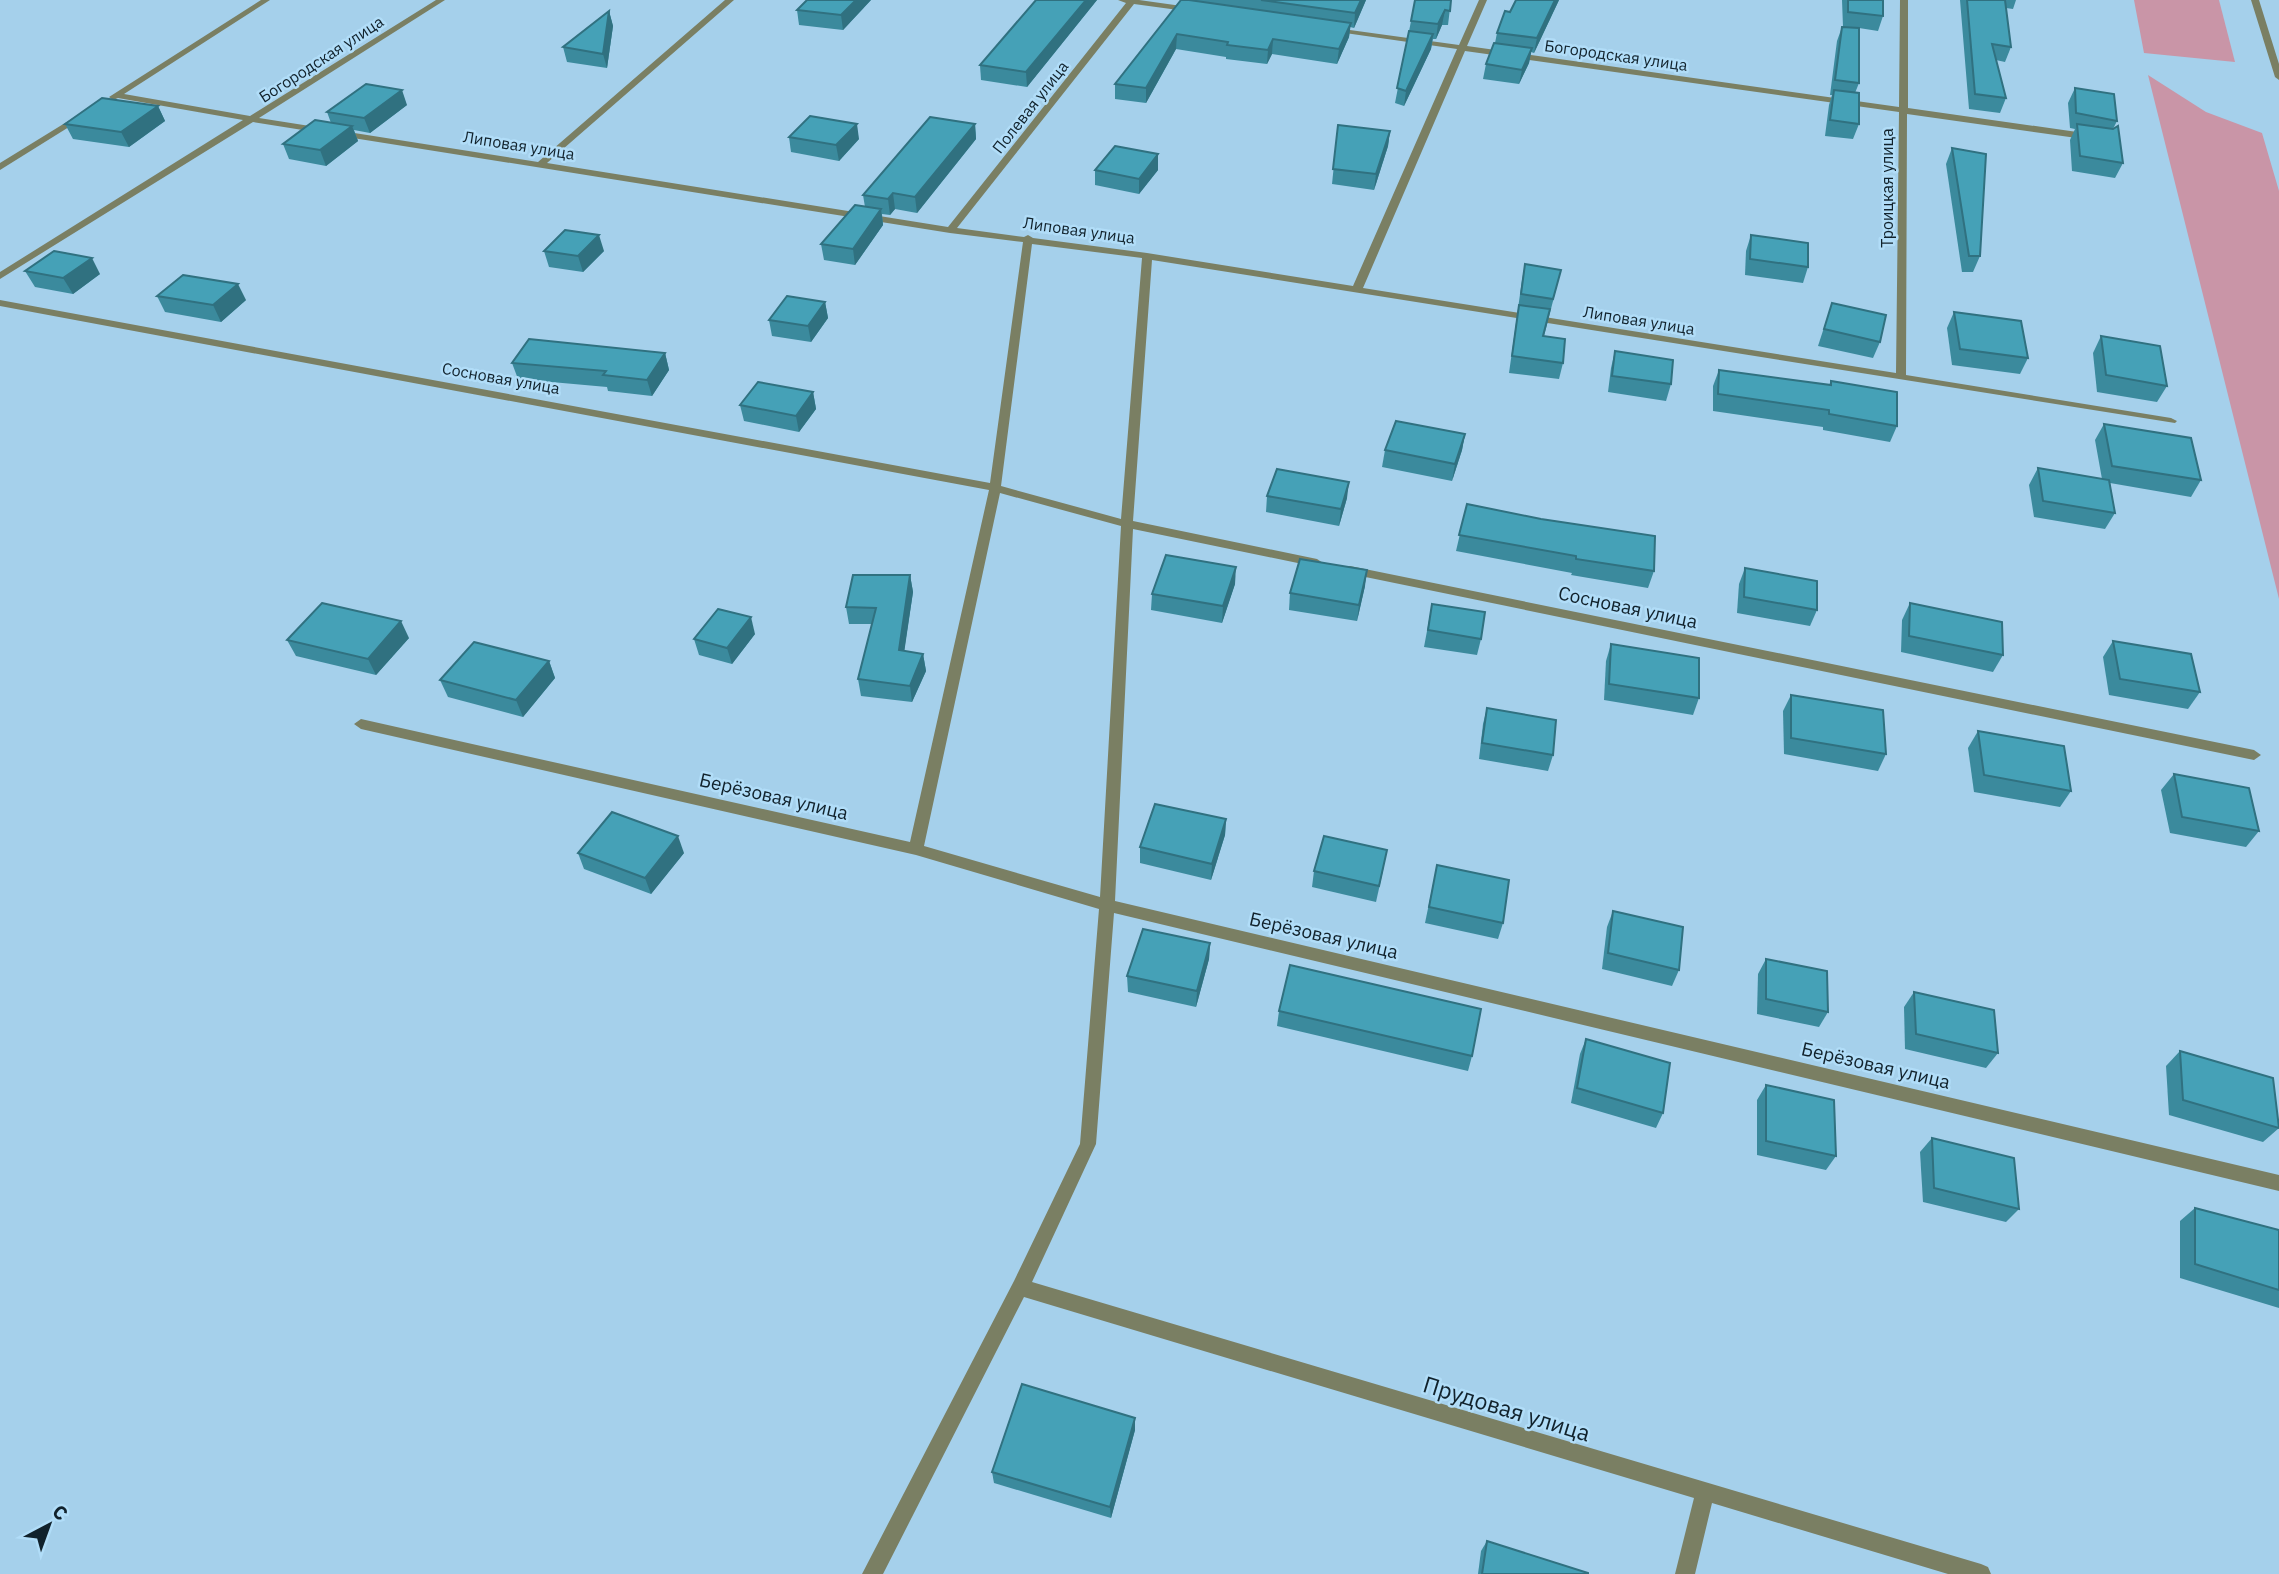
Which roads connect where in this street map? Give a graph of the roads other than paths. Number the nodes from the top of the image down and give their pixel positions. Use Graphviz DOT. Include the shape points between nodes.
graph roads {
  1 [pos="266,0"];
  2 [pos="441,0"];
  3 [pos="730,0"];
  4 [pos="1129,0"];
  5 [pos="1483,0"];
  6 [pos="1904,0"];
  7 [pos="2255,0"];
  8 [pos="1200,11"];
  9 [pos="1324,28"];
  10 [pos="1461,47"];
  11 [pos="2279,77"];
  12 [pos="116,95"];
  13 [pos="105,102"];
  14 [pos="93,109"];
  15 [pos="1903,110"];
  16 [pos="252,120"];
  17 [pos="2106,139"];
  18 [pos="540,165"];
  19 [pos="0,167"];
  20 [pos="950,230"];
  21 [pos="1028,238"];
  22 [pos="1147,256"];
  23 [pos="0,276"];
  24 [pos="1356,291"];
  25 [pos="0,303"];
  26 [pos="1901,377"];
  27 [pos="2171,421"];
  28 [pos="995,488"];
  29 [pos="1127,524"];
  30 [pos="361,723"];
  31 [pos="2254,755"];
  32 [pos="916,849"];
  33 [pos="1107,905"];
  34 [pos="2279,1183"];
  35 [pos="1020,1287"];
  36 [pos="1705,1493"];
  37 [pos="872,1574"];
  38 [pos="1685,1574"];
  39 [pos="1981,1574"];
  1 -- 12 [label="street"];
  2 -- 16 [label="street, Богородская улица"];
  3 -- 18 [label="street"];
  4 -- 8 [label="street"];
  4 -- 20 [label="street, Полевая улица"];
  5 -- 10 [label="street"];
  6 -- 15 [label="street, Троицкая улица"];
  7 -- 11 [label="street"];
  9 -- 10 [label="street, Богородская улица"];
  10 -- 15 [label="street, Богородская улица"];
  10 -- 24 [label="street"];
  12 -- 13 [label="street"];
  12 -- 16 [label="street, Липовая улица"];
  14 -- 19 [label="street"];
  15 -- 17 [label="street, Богородская улица"];
  15 -- 26 [label="street, Троицкая улица"];
  16 -- 18 [label="street, Липовая улица"];
  16 -- 23 [label="street"];
  18 -- 20 [label="street, Липовая улица"];
  20 -- 21 [label="street, Липовая улица"];
  21 -- 22 [label="street, Липовая улица"];
  21 -- 28 [label="street"];
  22 -- 24 [label="street, Липовая улица"];
  22 -- 29 [label="street"];
  24 -- 26 [label="street, Липовая улица"];
  25 -- 28 [label="street, Сосновая улица"];
  26 -- 27 [label="street, Липовая улица"];
  28 -- 29 [label="street, Сосновая улица"];
  28 -- 32 [label="street"];
  29 -- 31 [label="street, Сосновая улица"];
  29 -- 33 [label="street"];
  30 -- 32 [label="street, Берёзовая улица"];
  32 -- 33 [label="street, Берёзовая улица"];
  33 -- 34 [label="street, Берёзовая улица"];
  33 -- 35 [label="street" via="1088,1144"];
  35 -- 36 [label="street, Прудовая улица"];
  35 -- 37 [label="street"];
  36 -- 38 [label="street"];
  36 -- 39 [label="street, Прудовая улица"];
}
